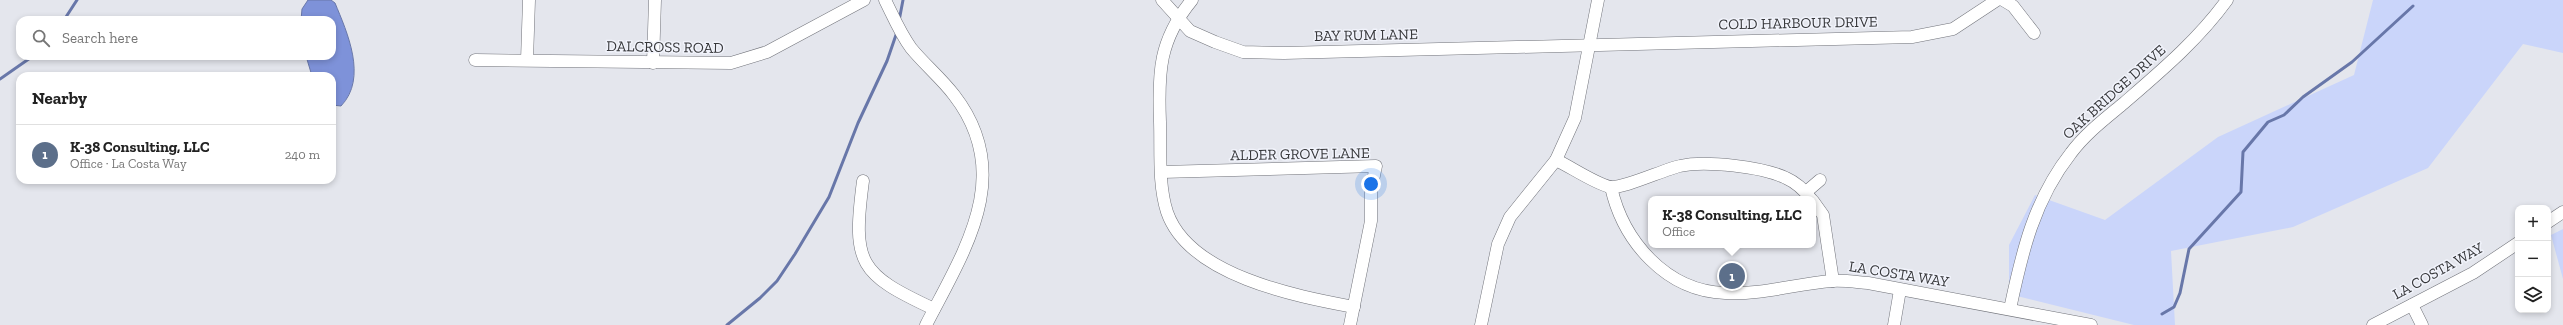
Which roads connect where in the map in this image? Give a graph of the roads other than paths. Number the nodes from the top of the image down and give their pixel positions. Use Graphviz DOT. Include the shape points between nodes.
graph roads {
  1 [pos="529,0"];
  2 [pos="655,0"];
  3 [pos="864,0"];
  4 [pos="884,0"];
  5 [pos="1162,0"];
  6 [pos="1192,0"];
  7 [pos="1598,0"];
  8 [pos="1997,0"];
  9 [pos="2003,0"];
  10 [pos="2227,0"];
  11 [pos="1178,17"];
  12 [pos="2034,33"];
  13 [pos="1589,45"];
  14 [pos="475,60"];
  15 [pos="527,60"];
  16 [pos="653,63"];
  17 [pos="1556,160"];
  18 [pos="1162,172"];
  19 [pos="1820,180"];
  20 [pos="863,181"];
  21 [pos="1611,187"];
  22 [pos="1809,196"];
  23 [pos="1811,196"];
  24 [pos="1816,205"];
  25 [pos="2563,212"];
  26 [pos="2551,220"];
  27 [pos="2515,245"];
  28 [pos="1833,281"];
  29 [pos="1900,290"];
  30 [pos="2412,305"];
  31 [pos="1354,307"];
  32 [pos="934,309"];
  33 [pos="2010,310"];
  34 [pos="926,325"];
  35 [pos="1350,325"];
  36 [pos="1482,325"];
  37 [pos="1894,325"];
  38 [pos="2091,325"];
  39 [pos="2372,325"];
  40 [pos="2422,325"];
  1 -- 15 [label="street"];
  2 -- 16 [label="street"];
  3 -- 16 [label="street, DALCROSS ROAD" via="767,52 731,63"];
  4 -- 32 [label="street" via="911,48 962,107 974,132 982,164 982,196 973,231"];
  5 -- 11 [label="street, BAY RUM LANE"];
  6 -- 11 [label="street"];
  7 -- 13 [label="street"];
  8 -- 13 [label="street, COLD HARBOUR DRIVE" via="1953,29 1912,37"];
  9 -- 12 [label="street" via="2013,6"];
  10 -- 33 [label="street, OAK BRIDGE DRIVE" via="2188,47 2071,152 2033,216 2022,251"];
  11 -- 13 [label="street, BAY RUM LANE" via="1190,31 1243,52"];
  11 -- 18 [label="street" via="1164,45 1160,68"];
  13 -- 17 [label="street" via="1574,118"];
  14 -- 15 [label="street, DALCROSS ROAD"];
  15 -- 16 [label="street, DALCROSS ROAD"];
  17 -- 21 [label="street"];
  17 -- 36 [label="street" via="1510,217 1498,244"];
  18 -- 31 [label="street" via="1168,214 1182,238 1198,254 1284,294"];
  18 -- 31 [label="street, ALDER GROVE LANE" via="1376,166 1371,220"];
  19 -- 23 [label="street"];
  20 -- 32 [label="street" via="858,235 867,264 886,286"];
  21 -- 22 [label="street" via="1625,185 1682,165 1709,165 1760,170 1786,178"];
  21 -- 28 [label="street, LA COSTA WAY" via="1616,209 1629,235 1648,258 1670,275 1697,288 1724,293 1748,293"];
  24 -- 28 [label="street" via="1823,215 1827,232"];
  25 -- 26 [label="street"];
  27 -- 30 [label="street, LA COSTA WAY" via="2473,273"];
  28 -- 29 [label="street, LA COSTA WAY" via="1868,283"];
  29 -- 33 [label="street, LA COSTA WAY"];
  29 -- 37 [label="street"];
  30 -- 39 [label="street, LA COSTA WAY"];
  30 -- 40 [label="street"];
  31 -- 35 [label="street, ALDER GROVE LANE"];
  32 -- 34 [label="street"];
  33 -- 38 [label="street, LA COSTA WAY"];
}
